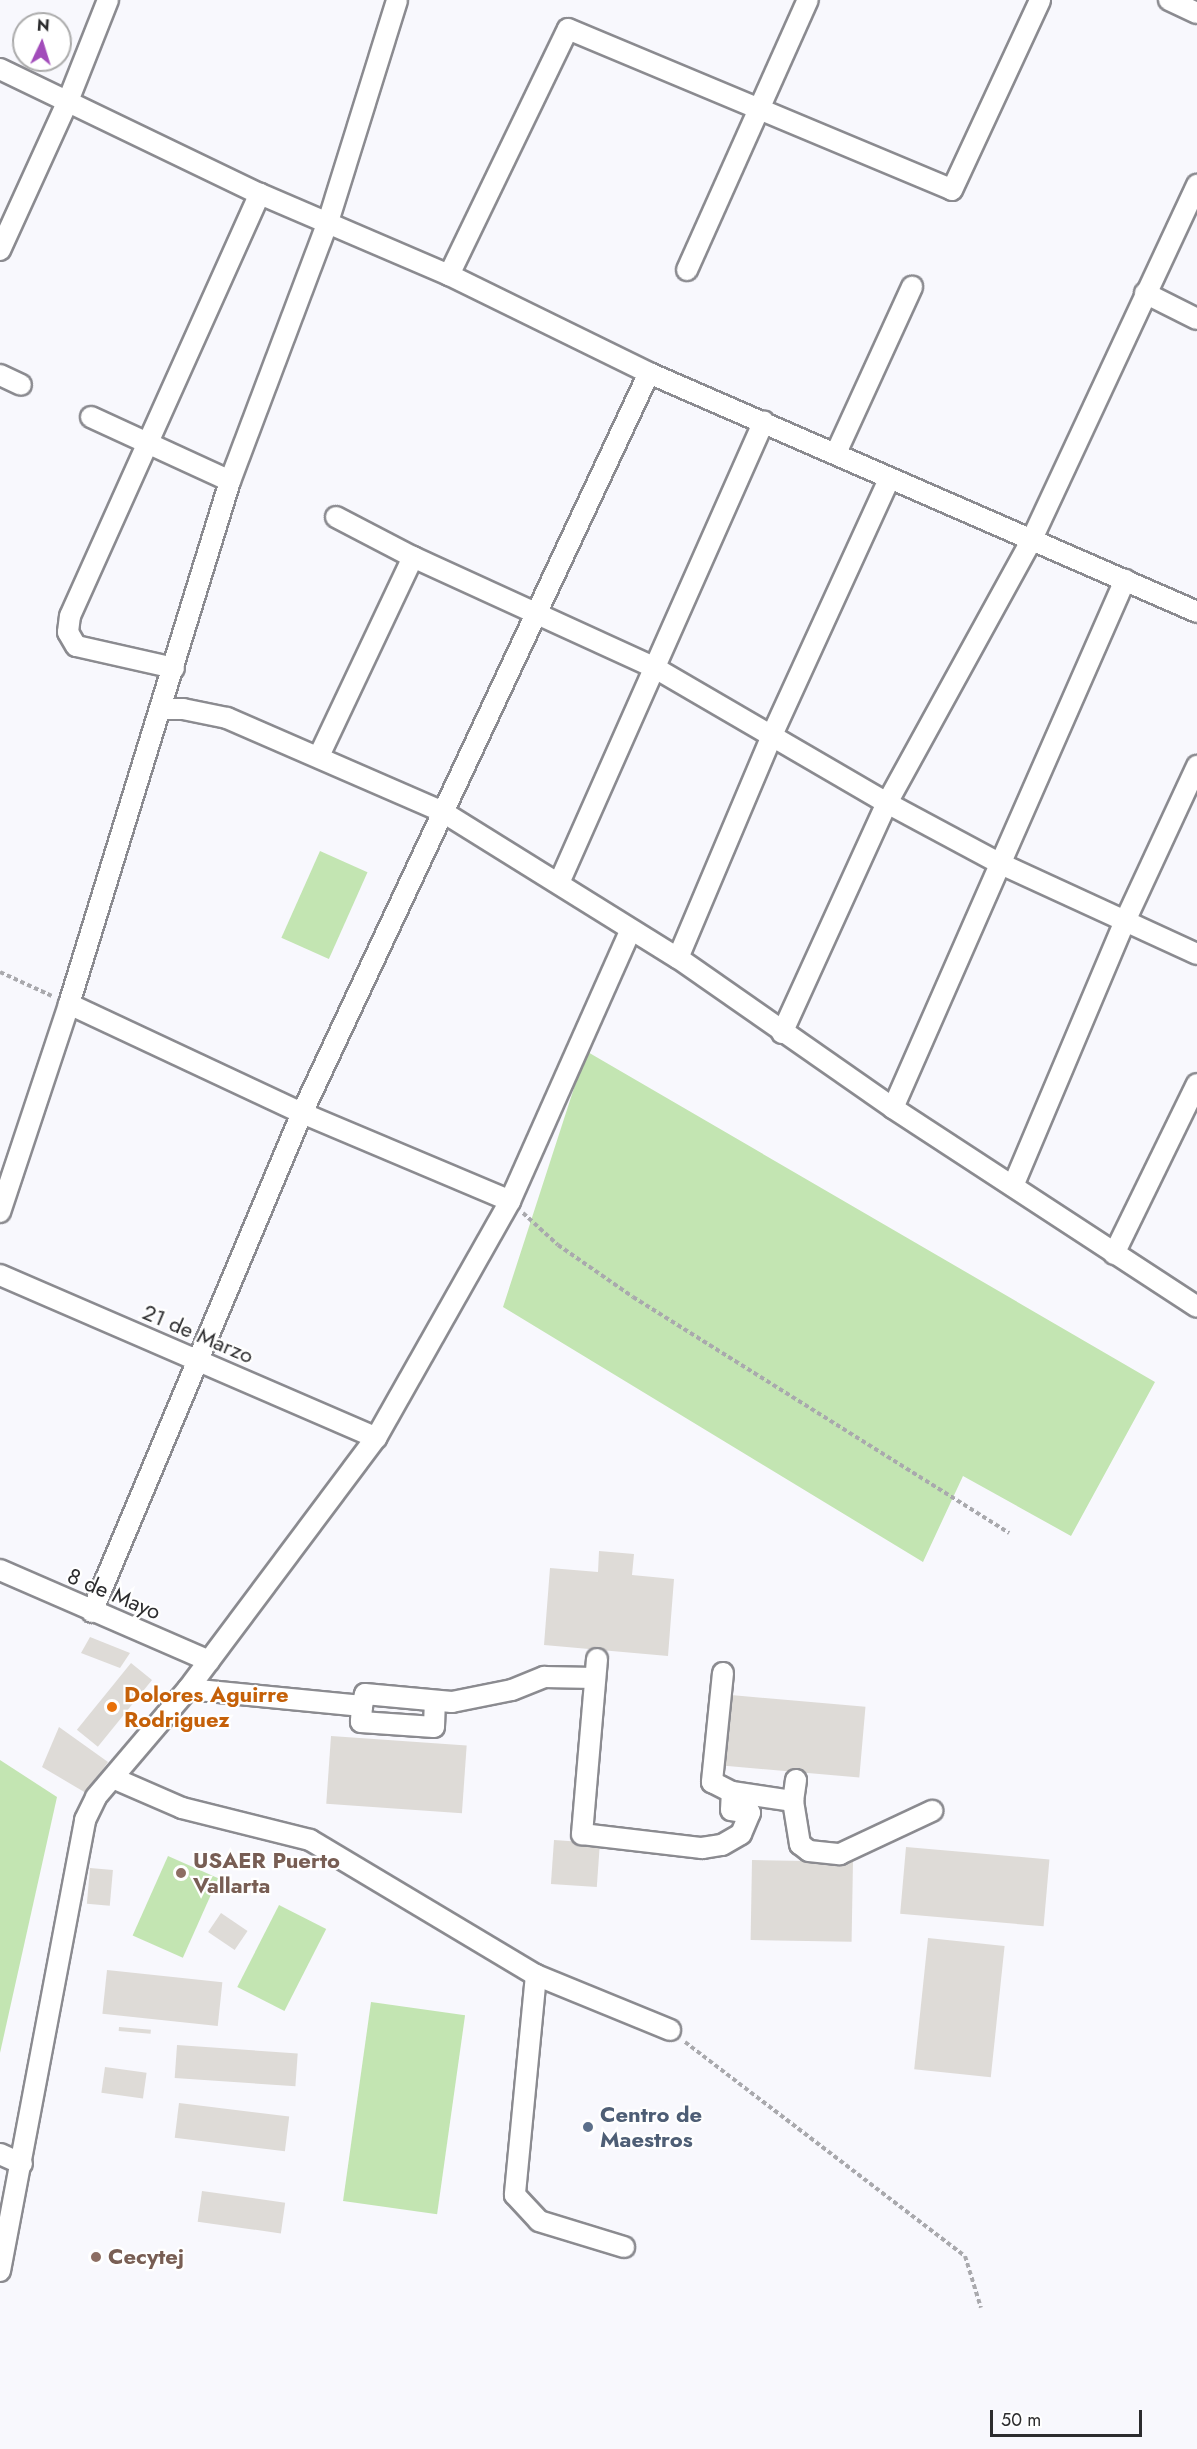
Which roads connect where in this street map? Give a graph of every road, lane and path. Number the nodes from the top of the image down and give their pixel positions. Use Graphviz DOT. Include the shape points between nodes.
graph roads {
  1 [pos="108,0"];
  2 [pos="397,0"];
  3 [pos="808,0"];
  4 [pos="1040,0"];
  5 [pos="1169,0"];
  6 [pos="1197,13"];
  7 [pos="0,69"];
  8 [pos="68,101"];
  9 [pos="759,110"];
  10 [pos="1197,185"];
  11 [pos="260,194"];
  12 [pos="328,222"];
  13 [pos="0,250"];
  14 [pos="687,270"];
  15 [pos="449,275"];
  16 [pos="912,287"];
  17 [pos="1145,293"];
  18 [pos="1197,319"];
  19 [pos="649,373"];
  20 [pos="0,375"];
  21 [pos="21,385"];
  22 [pos="91,417"];
  23 [pos="764,421"];
  24 [pos="149,445"];
  25 [pos="836,453"];
  26 [pos="889,479"];
  27 [pos="230,481"];
  28 [pos="336,517"];
  29 [pos="1032,539"];
  30 [pos="413,557"];
  31 [pos="1125,580"];
  32 [pos="1197,612"];
  33 [pos="538,615"];
  34 [pos="174,668"];
  35 [pos="655,668"];
  36 [pos="161,709"];
  37 [pos="772,735"];
  38 [pos="319,756"];
  39 [pos="1197,766"];
  40 [pos="887,803"];
  41 [pos="443,812"];
  42 [pos="999,863"];
  43 [pos="559,883"];
  44 [pos="1126,919"];
  45 [pos="630,931"];
  46 [pos="1197,954"];
  47 [pos="678,958"];
  48 [pos="0,972"];
  49 [pos="69,1004"];
  50 [pos="782,1033"];
  51 [pos="1197,1084"];
  52 [pos="893,1108"];
  53 [pos="302,1113"];
  54 [pos="1013,1186"];
  55 [pos="510,1201"];
  56 [pos="0,1212"];
  57 [pos="1114,1254"];
  58 [pos="0,1275"];
  59 [pos="1197,1306"];
  60 [pos="200,1360"];
  61 [pos="376,1438"];
  62 [pos="1009,1533"];
  63 [pos="0,1570"];
  64 [pos="92,1612"];
  65 [pos="209,1660"];
  66 [pos="723,1673"];
  67 [pos="188,1689"];
  68 [pos="435,1701"];
  69 [pos="362,1706"];
  70 [pos="112,1778"];
  71 [pos="796,1780"];
  72 [pos="744,1800"];
  73 [pos="794,1801"];
  74 [pos="932,1810"];
  75 [pos="536,1975"];
  76 [pos="670,2030"];
  77 [pos="0,2154"];
  78 [pos="22,2164"];
  79 [pos="624,2247"];
  80 [pos="0,2271"];
  81 [pos="981,2308"];
  1 -- 8 [label="street"];
  2 -- 12 [label="street"];
  3 -- 9 [label="street"];
  4 -- 9 [label="street" via="952,190"];
  5 -- 6 [label="street"];
  7 -- 8 [label="street"];
  8 -- 11 [label="street"];
  8 -- 13 [label="street"];
  9 -- 14 [label="street"];
  9 -- 15 [label="street" via="568,29"];
  10 -- 17 [label="street"];
  11 -- 12 [label="street"];
  11 -- 24 [label="street"];
  12 -- 15 [label="street"];
  12 -- 27 [label="street"];
  15 -- 19 [label="street"];
  16 -- 25 [label="street"];
  17 -- 18 [label="street"];
  17 -- 29 [label="street"];
  19 -- 23 [label="street"];
  19 -- 33 [label="street"];
  20 -- 21 [label="street"];
  22 -- 24 [label="street"];
  23 -- 25 [label="street"];
  23 -- 35 [label="street"];
  24 -- 27 [label="street"];
  24 -- 34 [label="street" via="70,616 68,632 76,646"];
  25 -- 26 [label="street"];
  26 -- 29 [label="street"];
  26 -- 37 [label="street"];
  27 -- 34 [label="street"];
  28 -- 30 [label="street"];
  29 -- 31 [label="street"];
  29 -- 40 [label="street"];
  30 -- 33 [label="street"];
  30 -- 38 [label="street"];
  31 -- 32 [label="street"];
  31 -- 42 [label="street"];
  33 -- 35 [label="street"];
  33 -- 41 [label="street"];
  34 -- 36 [label="street"];
  35 -- 37 [label="street"];
  35 -- 43 [label="street"];
  36 -- 38 [label="street" via="226,718"];
  36 -- 49 [label="street"];
  37 -- 40 [label="street"];
  37 -- 47 [label="street"];
  38 -- 41 [label="street"];
  39 -- 44 [label="street"];
  40 -- 42 [label="street"];
  40 -- 50 [label="street"];
  41 -- 43 [label="street"];
  41 -- 53 [label="street"];
  42 -- 44 [label="street"];
  42 -- 52 [label="street"];
  43 -- 45 [label="street"];
  44 -- 46 [label="street"];
  44 -- 54 [label="street"];
  45 -- 47 [label="street"];
  45 -- 55 [label="street"];
  47 -- 50 [label="street"];
  48 -- 49 [label="path"];
  49 -- 53 [label="street"];
  49 -- 56 [label="street"];
  50 -- 52 [label="street"];
  51 -- 57 [label="street"];
  52 -- 54 [label="street"];
  53 -- 55 [label="street"];
  53 -- 60 [label="street"];
  54 -- 57 [label="street"];
  55 -- 61 [label="street"];
  55 -- 62 [label="path" via="558,1245 633,1297"];
  57 -- 59 [label="street"];
  58 -- 60 [label="street, 21 de Marzo"];
  60 -- 61 [label="street, 21 de Marzo"];
  60 -- 64 [label="street"];
  61 -- 65 [label="street"];
  63 -- 64 [label="street, 8 de Mayo"];
  64 -- 65 [label="street, 8 de Mayo"];
  65 -- 67 [label="street"];
  66 -- 72 [label="street" via="712,1782"];
  67 -- 69 [label="street"];
  67 -- 70 [label="street"];
  68 -- 69 [label="street" via="365,1694"];
  68 -- 69 [label="street" via="434,1727 362,1722"];
  68 -- 72 [label="street" via="452,1702 512,1690 544,1677 596,1669 582,1834 702,1848 722,1845 741,1834"];
  70 -- 75 [label="street" via="182,1808 310,1840"];
  70 -- 78 [label="street" via="85,1820"];
  71 -- 73 [label="street"];
  72 -- 73 [label="street"];
  73 -- 74 [label="street" via="800,1844 809,1851 840,1854"];
  75 -- 76 [label="street"];
  75 -- 79 [label="street" via="515,2195 539,2221"];
  76 -- 81 [label="path" via="965,2256"];
  77 -- 78 [label="street"];
  78 -- 80 [label="street"];
}
